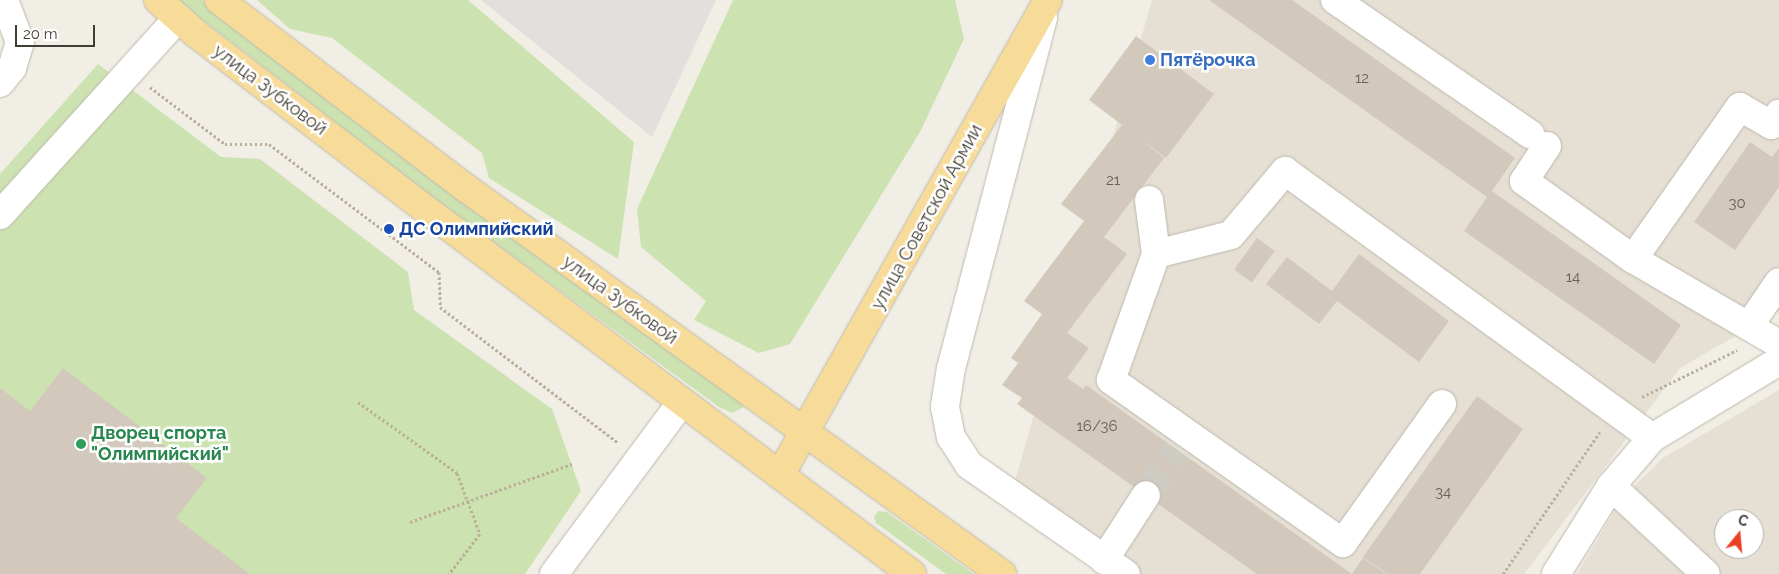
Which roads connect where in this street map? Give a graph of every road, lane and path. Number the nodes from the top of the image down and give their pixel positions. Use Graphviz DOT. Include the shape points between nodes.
graph roads {
  1 [pos="4,0"];
  2 [pos="158,0"];
  3 [pos="219,0"];
  4 [pos="1047,0"];
  5 [pos="1335,0"];
  6 [pos="178,18"];
  7 [pos="129,72"];
  8 [pos="0,83"];
  9 [pos="1779,114"];
  10 [pos="1150,200"];
  11 [pos="0,215"];
  12 [pos="1156,254"];
  13 [pos="1633,259"];
  14 [pos="1779,282"];
  15 [pos="1749,326"];
  16 [pos="1779,344"];
  17 [pos="1779,361"];
  18 [pos="358,402"];
  19 [pos="681,403"];
  20 [pos="1442,404"];
  21 [pos="802,432"];
  22 [pos="1652,438"];
  23 [pos="639,459"];
  24 [pos="572,464"];
  25 [pos="780,475"];
  26 [pos="1611,486"];
  27 [pos="1146,496"];
  28 [pos="468,502"];
  29 [pos="410,522"];
  30 [pos="1115,567"];
  31 [pos="449,574"];
  32 [pos="554,574"];
  33 [pos="912,574"];
  34 [pos="1002,574"];
  35 [pos="1556,574"];
  36 [pos="1706,574"];
  1 -- 8 [label="street" via="20,42 12,68"];
  2 -- 6 [label="main road, улица Зубковой"];
  3 -- 21 [label="main road, улица Зубковой" via="466,188"];
  4 -- 21 [label="main road, улица Советской Армии" via="823,401"];
  4 -- 30 [label="street" via="951,368 945,407 951,437 970,465"];
  5 -- 13 [label="street" via="1539,140 1524,181"];
  6 -- 7 [label="street"];
  6 -- 19 [label="main road, улица Зубковой"];
  7 -- 11 [label="street"];
  7 -- 23 [label="path" via="225,144 269,144 439,272 440,307"];
  9 -- 13 [label="street" via="1771,125 1740,107"];
  10 -- 12 [label="street"];
  12 -- 20 [label="street" via="1112,380 1182,441 1344,543"];
  12 -- 22 [label="street" via="1231,235 1285,171"];
  13 -- 15 [label="street"];
  14 -- 15 [label="street"];
  15 -- 16 [label="street"];
  17 -- 22 [label="street"];
  18 -- 28 [label="path" via="457,473"];
  19 -- 23 [label="street"];
  19 -- 25 [label="main road, улица Зубковой"];
  21 -- 25 [label="main road, улица Советской Армии"];
  21 -- 34 [label="main road, улица Зубковой"];
  22 -- 26 [label="street"];
  23 -- 32 [label="street"];
  24 -- 28 [label="path"];
  25 -- 33 [label="main road, улица Зубковой"];
  26 -- 35 [label="street"];
  26 -- 36 [label="street"];
  27 -- 30 [label="street"];
  28 -- 29 [label="path"];
  28 -- 31 [label="path" via="480,534"];
}
